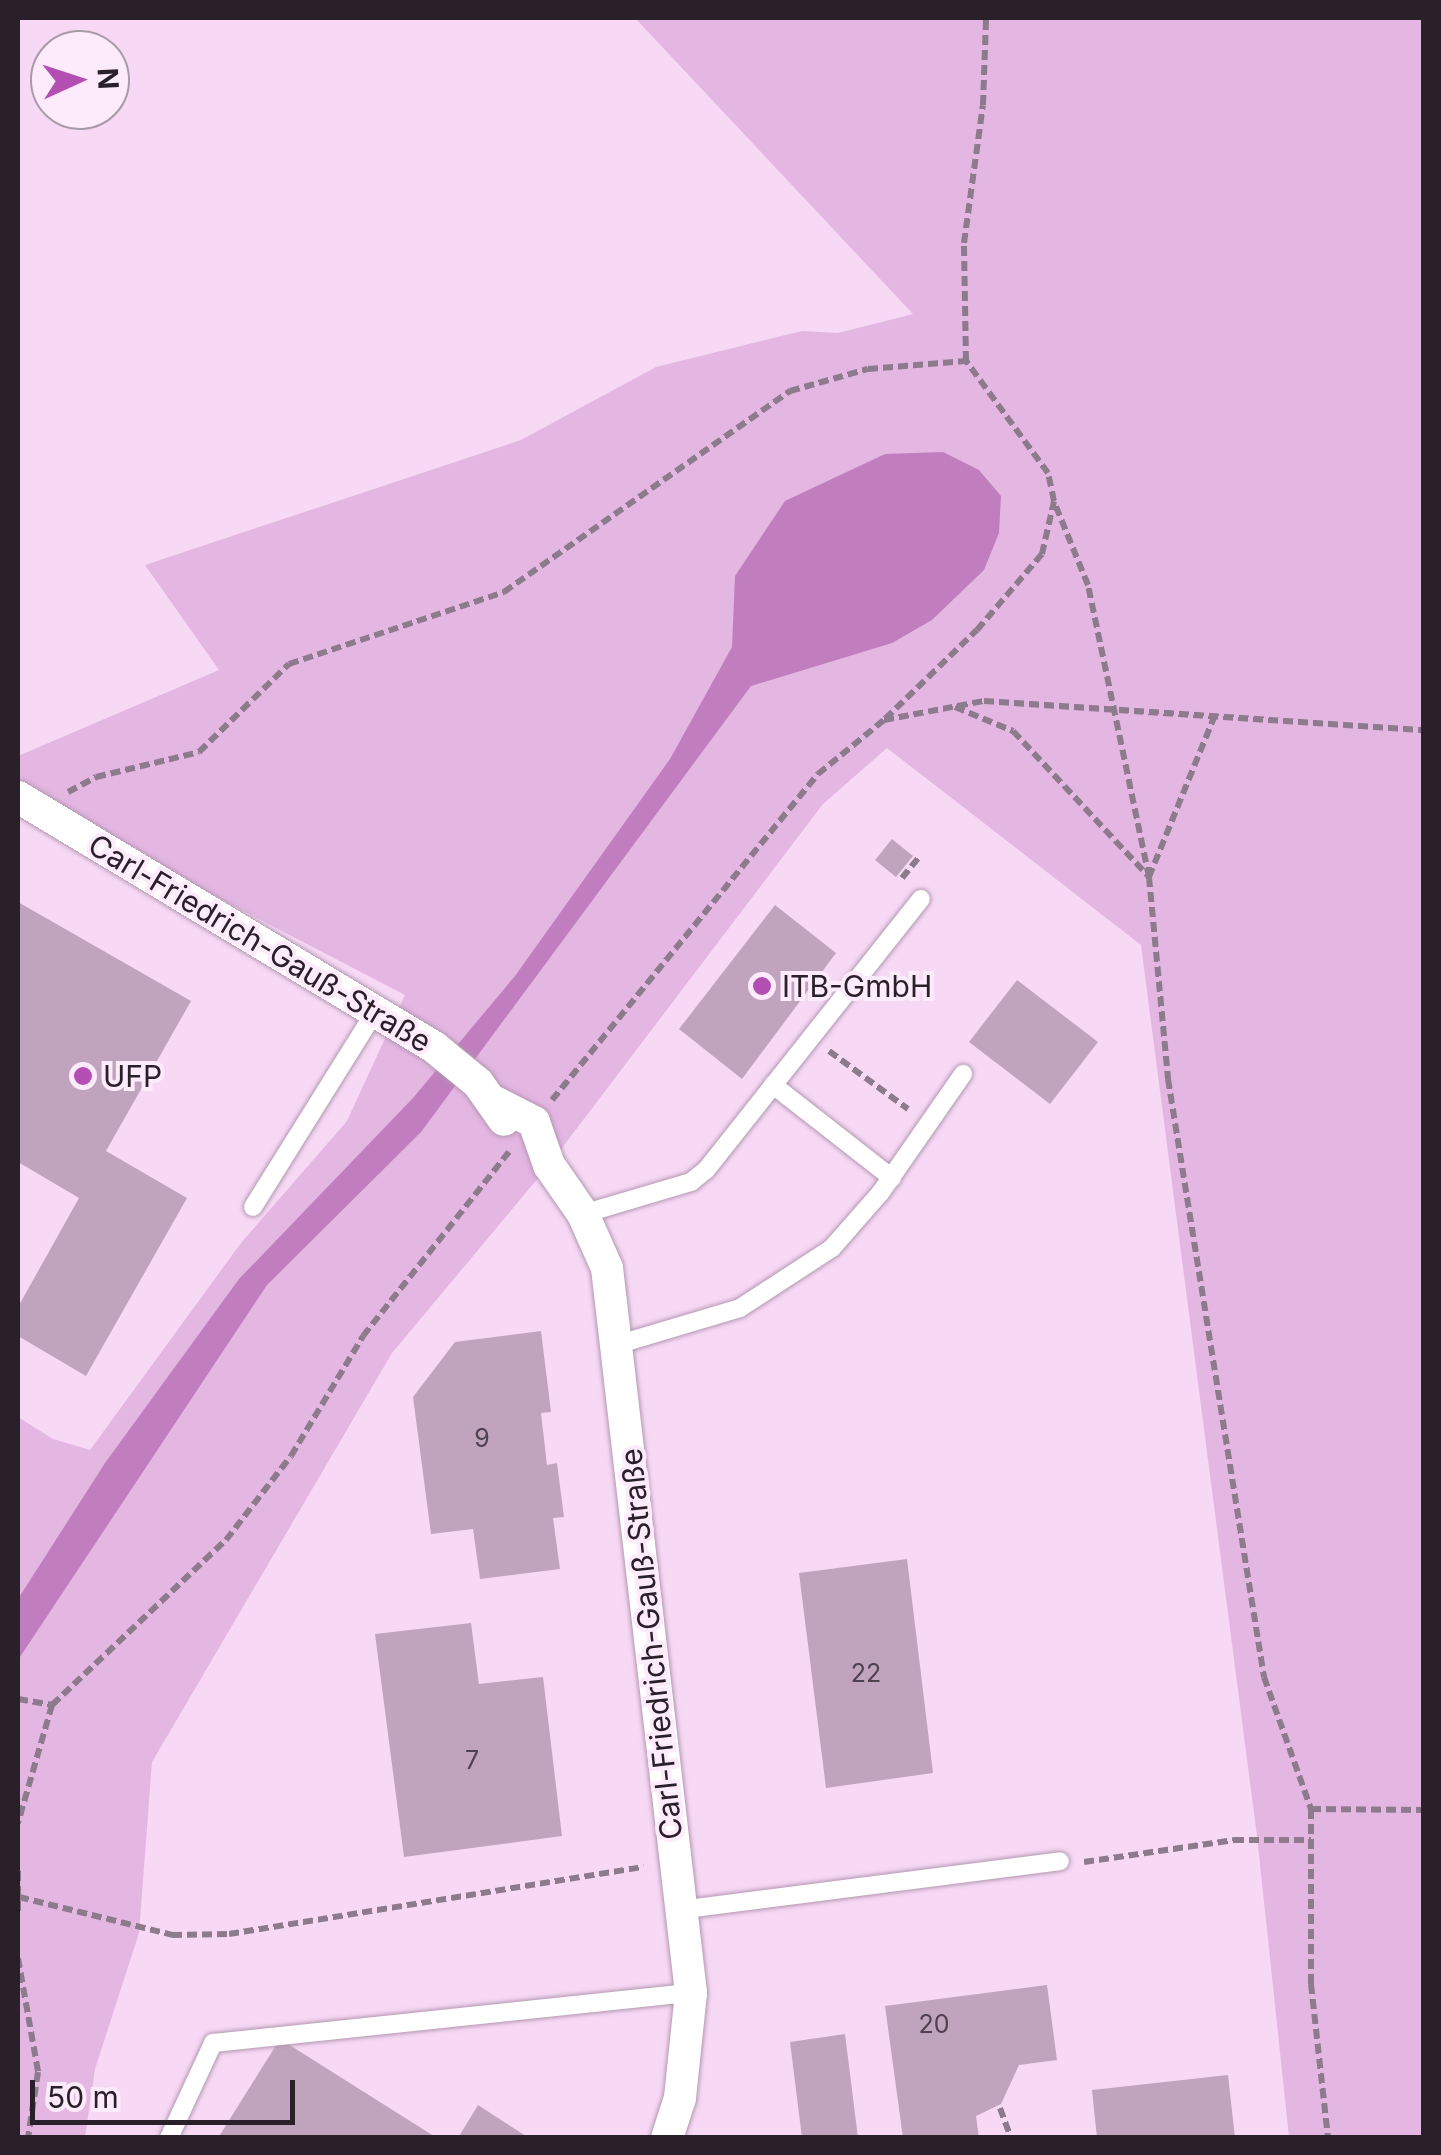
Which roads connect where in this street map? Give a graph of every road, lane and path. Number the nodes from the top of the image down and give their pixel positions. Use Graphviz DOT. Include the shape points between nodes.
graph roads {
  1 [pos="986,18"];
  2 [pos="966,362"];
  3 [pos="1054,501"];
  4 [pos="1112,706"];
  5 [pos="954,707"];
  6 [pos="1215,715"];
  7 [pos="884,720"];
  8 [pos="1424,730"];
  9 [pos="27,803"];
  10 [pos="918,858"];
  11 [pos="1149,876"];
  12 [pos="899,880"];
  13 [pos="921,898"];
  14 [pos="374,1012"];
  15 [pos="811,1037"];
  16 [pos="963,1074"];
  17 [pos="773,1086"];
  18 [pos="928,1125"];
  19 [pos="526,1132"];
  20 [pos="892,1178"];
  21 [pos="253,1207"];
  22 [pos="583,1214"];
  23 [pos="616,1345"];
  24 [pos="18,1699"];
  25 [pos="52,1706"];
  26 [pos="1311,1809"];
  27 [pos="1424,1810"];
  28 [pos="18,1823"];
  29 [pos="1311,1840"];
  30 [pos="1060,1860"];
  31 [pos="675,1864"];
  32 [pos="18,1871"];
  33 [pos="19,1898"];
  34 [pos="679,1910"];
  35 [pos="18,1914"];
  36 [pos="18,1958"];
  37 [pos="690,1992"];
  38 [pos="1000,2108"];
  39 [pos="28,2138"];
  40 [pos="169,2138"];
  41 [pos="667,2138"];
  42 [pos="1011,2138"];
  43 [pos="1328,2138"];
  1 -- 2 [label="path" via="983,105 964,243"];
  2 -- 3 [label="path" via="1048,474"];
  2 -- 9 [label="path" via="868,369 790,391 504,592 289,664 199,752 96,777"];
  3 -- 4 [label="path" via="1088,585"];
  3 -- 7 [label="path" via="1042,554 978,630"];
  4 -- 5 [label="path" via="984,701"];
  4 -- 6 [label="path"];
  4 -- 11 [label="path"];
  5 -- 7 [label="path"];
  5 -- 11 [label="path" via="1014,731"];
  6 -- 8 [label="path"];
  6 -- 11 [label="path"];
  7 -- 19 [label="path" via="818,774 749,853"];
  9 -- 14 [label="street, Carl-Friedrich-Gauß-Straße"];
  10 -- 12 [label="path"];
  11 -- 26 [label="path" via="1168,1079 1264,1677"];
  13 -- 15 [label="lane"];
  14 -- 19 [label="street, Carl-Friedrich-Gauß-Straße" via="434,1047"];
  14 -- 21 [label="lane"];
  15 -- 17 [label="lane"];
  15 -- 18 [label="path"];
  16 -- 18 [label="lane"];
  17 -- 20 [label="lane"];
  17 -- 22 [label="lane" via="691,1182"];
  18 -- 20 [label="lane"];
  19 -- 22 [label="street, Carl-Friedrich-Gauß-Straße"];
  19 -- 25 [label="path" via="363,1336 291,1456 226,1540"];
  20 -- 23 [label="lane" via="832,1248 740,1308"];
  22 -- 23 [label="street, Carl-Friedrich-Gauß-Straße" via="606,1268"];
  23 -- 31 [label="street, Carl-Friedrich-Gauß-Straße"];
  24 -- 25 [label="path"];
  25 -- 28 [label="path"];
  26 -- 27 [label="path"];
  26 -- 29 [label="path"];
  29 -- 30 [label="path" via="1234,1840 1100,1862"];
  29 -- 43 [label="path" via="1311,1984"];
  30 -- 34 [label="lane"];
  31 -- 33 [label="path" via="531,1880 229,1934 172,1935"];
  31 -- 34 [label="street, Carl-Friedrich-Gauß-Straße"];
  32 -- 33 [label="path"];
  33 -- 35 [label="path"];
  34 -- 37 [label="street, Carl-Friedrich-Gauß-Straße"];
  36 -- 39 [label="path" via="38,2072"];
  37 -- 40 [label="lane" via="213,2043"];
  37 -- 41 [label="street, Carl-Friedrich-Gauß-Straße" via="680,2098"];
  38 -- 42 [label="path"];
}
